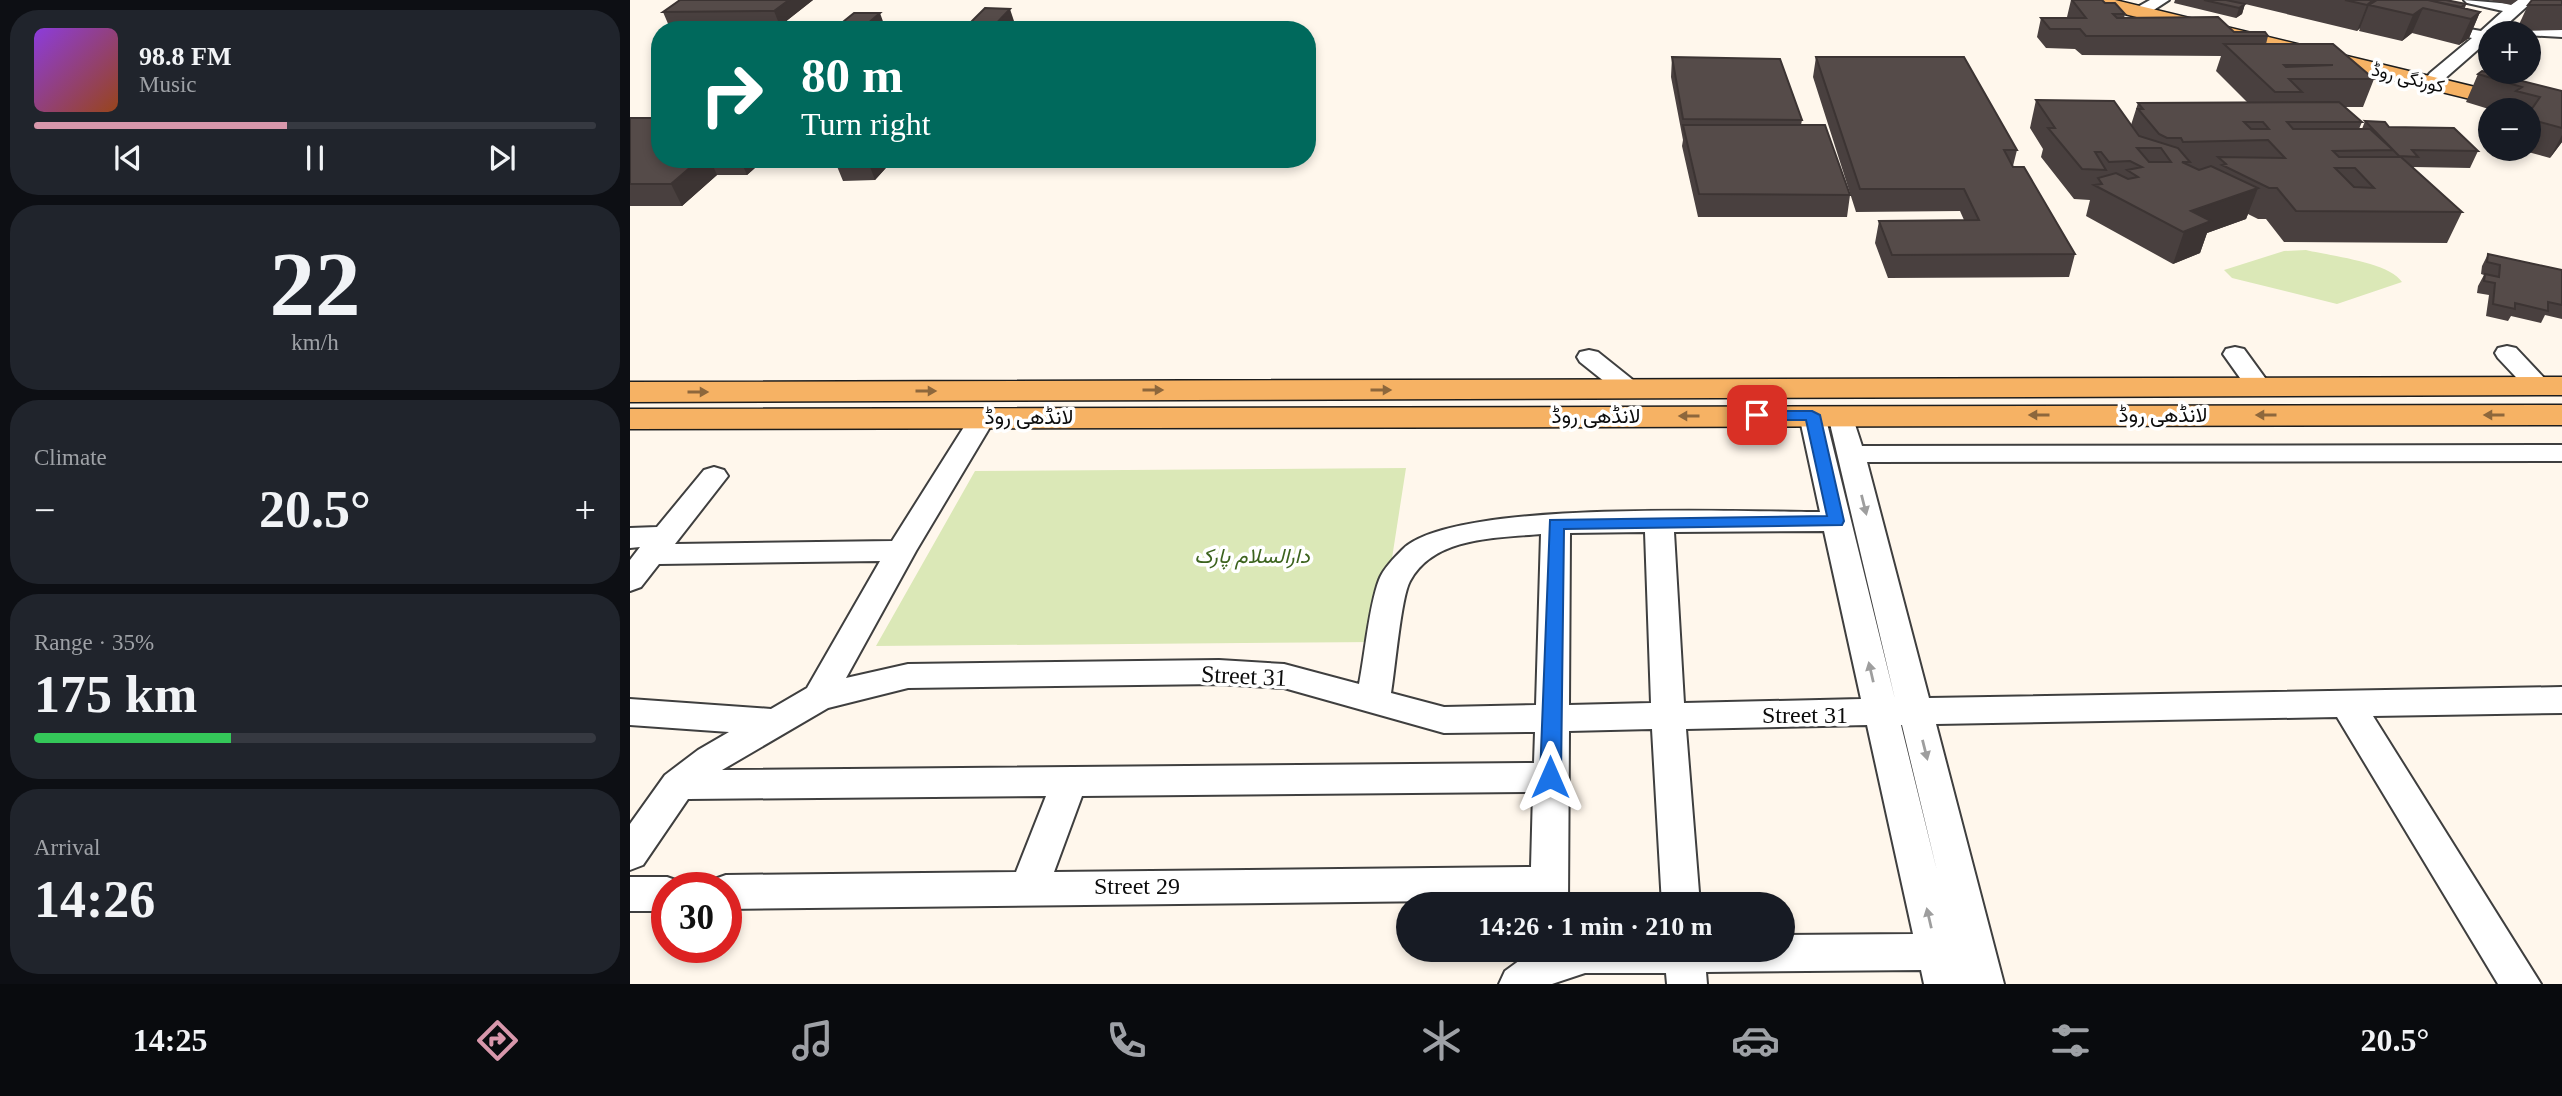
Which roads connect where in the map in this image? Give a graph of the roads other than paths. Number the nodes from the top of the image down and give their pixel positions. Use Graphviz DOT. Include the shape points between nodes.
graph roads {
  1 [pos="2091,0"];
  2 [pos="2116,0"];
  3 [pos="2472,0"];
  4 [pos="2520,5"];
  5 [pos="2149,7"];
  6 [pos="2416,21"];
  7 [pos="2501,21"];
  8 [pos="2562,32"];
  9 [pos="2478,33"];
  10 [pos="2541,33"];
  11 [pos="2478,41"];
  12 [pos="2436,77"];
  13 [pos="2562,106"];
  14 [pos="2562,115"];
  15 [pos="2507,353"];
  16 [pos="2235,354"];
  17 [pos="1588,357"];
  18 [pos="2550,386"];
  19 [pos="2259,387"];
  20 [pos="1629,389"];
  21 [pos="630,392"];
  22 [pos="1826,415"];
  23 [pos="2562,415"];
  24 [pos="984,418"];
  25 [pos="630,419"];
  26 [pos="2562,453"];
  27 [pos="1851,454"];
  28 [pos="714,477"];
  29 [pos="1836,521"];
  30 [pos="1556,523"];
  31 [pos="1659,523"];
  32 [pos="648,543"];
  33 [pos="901,551"];
  34 [pos="630,580"];
  35 [pos="819,697"];
  36 [pos="2562,700"];
  37 [pos="1373,701"];
  38 [pos="2347,704"];
  39 [pos="1916,714"];
  40 [pos="632,715"];
  41 [pos="1881,715"];
  42 [pos="1668,717"];
  43 [pos="1551,718"];
  44 [pos="771,722"];
  45 [pos="1550,777"];
  46 [pos="1071,779"];
  47 [pos="678,785"];
  48 [pos="630,854"];
  49 [pos="1029,887"];
  50 [pos="742,892"];
  51 [pos="1400,892"];
  52 [pos="1549,892"];
  53 [pos="1680,892"];
  54 [pos="630,894"];
  55 [pos="651,894"];
  56 [pos="1685,963"];
  57 [pos="1941,968"];
  58 [pos="1542,970"];
  59 [pos="1984,984"];
  60 [pos="2521,984"];
  1 -- 5 [label="main road, کورنگی روڈ"];
  2 -- 5 [label="main road, کورنگی روڈ"];
  3 -- 4 [label="street"];
  4 -- 7 [label="street"];
  5 -- 12 [label="main road, کورنگی روڈ"];
  5 -- 14 [label="main road, کورنگی روڈ"];
  6 -- 9 [label="street"];
  8 -- 10 [label="street"];
  11 -- 12 [label="street"];
  12 -- 13 [label="main road, کورنگی روڈ"];
  15 -- 18 [label="street"];
  16 -- 19 [label="street"];
  17 -- 20 [label="street"];
  18 -- 19 [label="main road, لانڈھی روڈ"];
  19 -- 20 [label="main road, لانڈھی روڈ"];
  21 -- 20 [label="main road, لانڈھی روڈ, one-way"];
  23 -- 22 [label="main road, لانڈھی روڈ, one-way"];
  22 -- 24 [label="main road, لانڈھی روڈ, one-way"];
  22 -- 27 [label="street"];
  22 -- 29 [label="street"];
  24 -- 25 [label="main road, لانڈھی روڈ"];
  24 -- 33 [label="street"];
  26 -- 27 [label="street"];
  27 -- 39 [label="street, one-way"];
  28 -- 32 [label="street"];
  29 -- 31 [label="street"];
  41 -- 29 [label="street, one-way"];
  30 -- 31 [label="street"];
  30 -- 37 [label="street" via="1476,530 1414,555 1394,580"];
  30 -- 43 [label="street"];
  31 -- 42 [label="street"];
  32 -- 33 [label="street"];
  32 -- 34 [label="street"];
  33 -- 35 [label="street"];
  35 -- 37 [label="street, Street 31" via="908,677 1219,672 1303,679"];
  35 -- 44 [label="street, Street 31"];
  36 -- 38 [label="street, Street 31"];
  37 -- 43 [label="street, Street 31" via="1444,720"];
  38 -- 39 [label="street, Street 31"];
  38 -- 60 [label="street"];
  39 -- 41 [label="street, Street 31"];
  39 -- 59 [label="street, one-way"];
  40 -- 44 [label="street"];
  41 -- 42 [label="street, Street 31"];
  57 -- 41 [label="street, one-way"];
  42 -- 43 [label="street, Street 31"];
  42 -- 53 [label="street"];
  43 -- 45 [label="street"];
  44 -- 47 [label="street, Street 31"];
  45 -- 46 [label="street"];
  45 -- 52 [label="street"];
  46 -- 47 [label="street"];
  46 -- 49 [label="street"];
  47 -- 48 [label="street, Street 31"];
  49 -- 50 [label="street, Street 29"];
  49 -- 51 [label="street, Street 29"];
  54 -- 55 [label="street"];
  56 -- 57 [label="street"];
  56 -- 58 [label="street" via="1585,955"];
}
